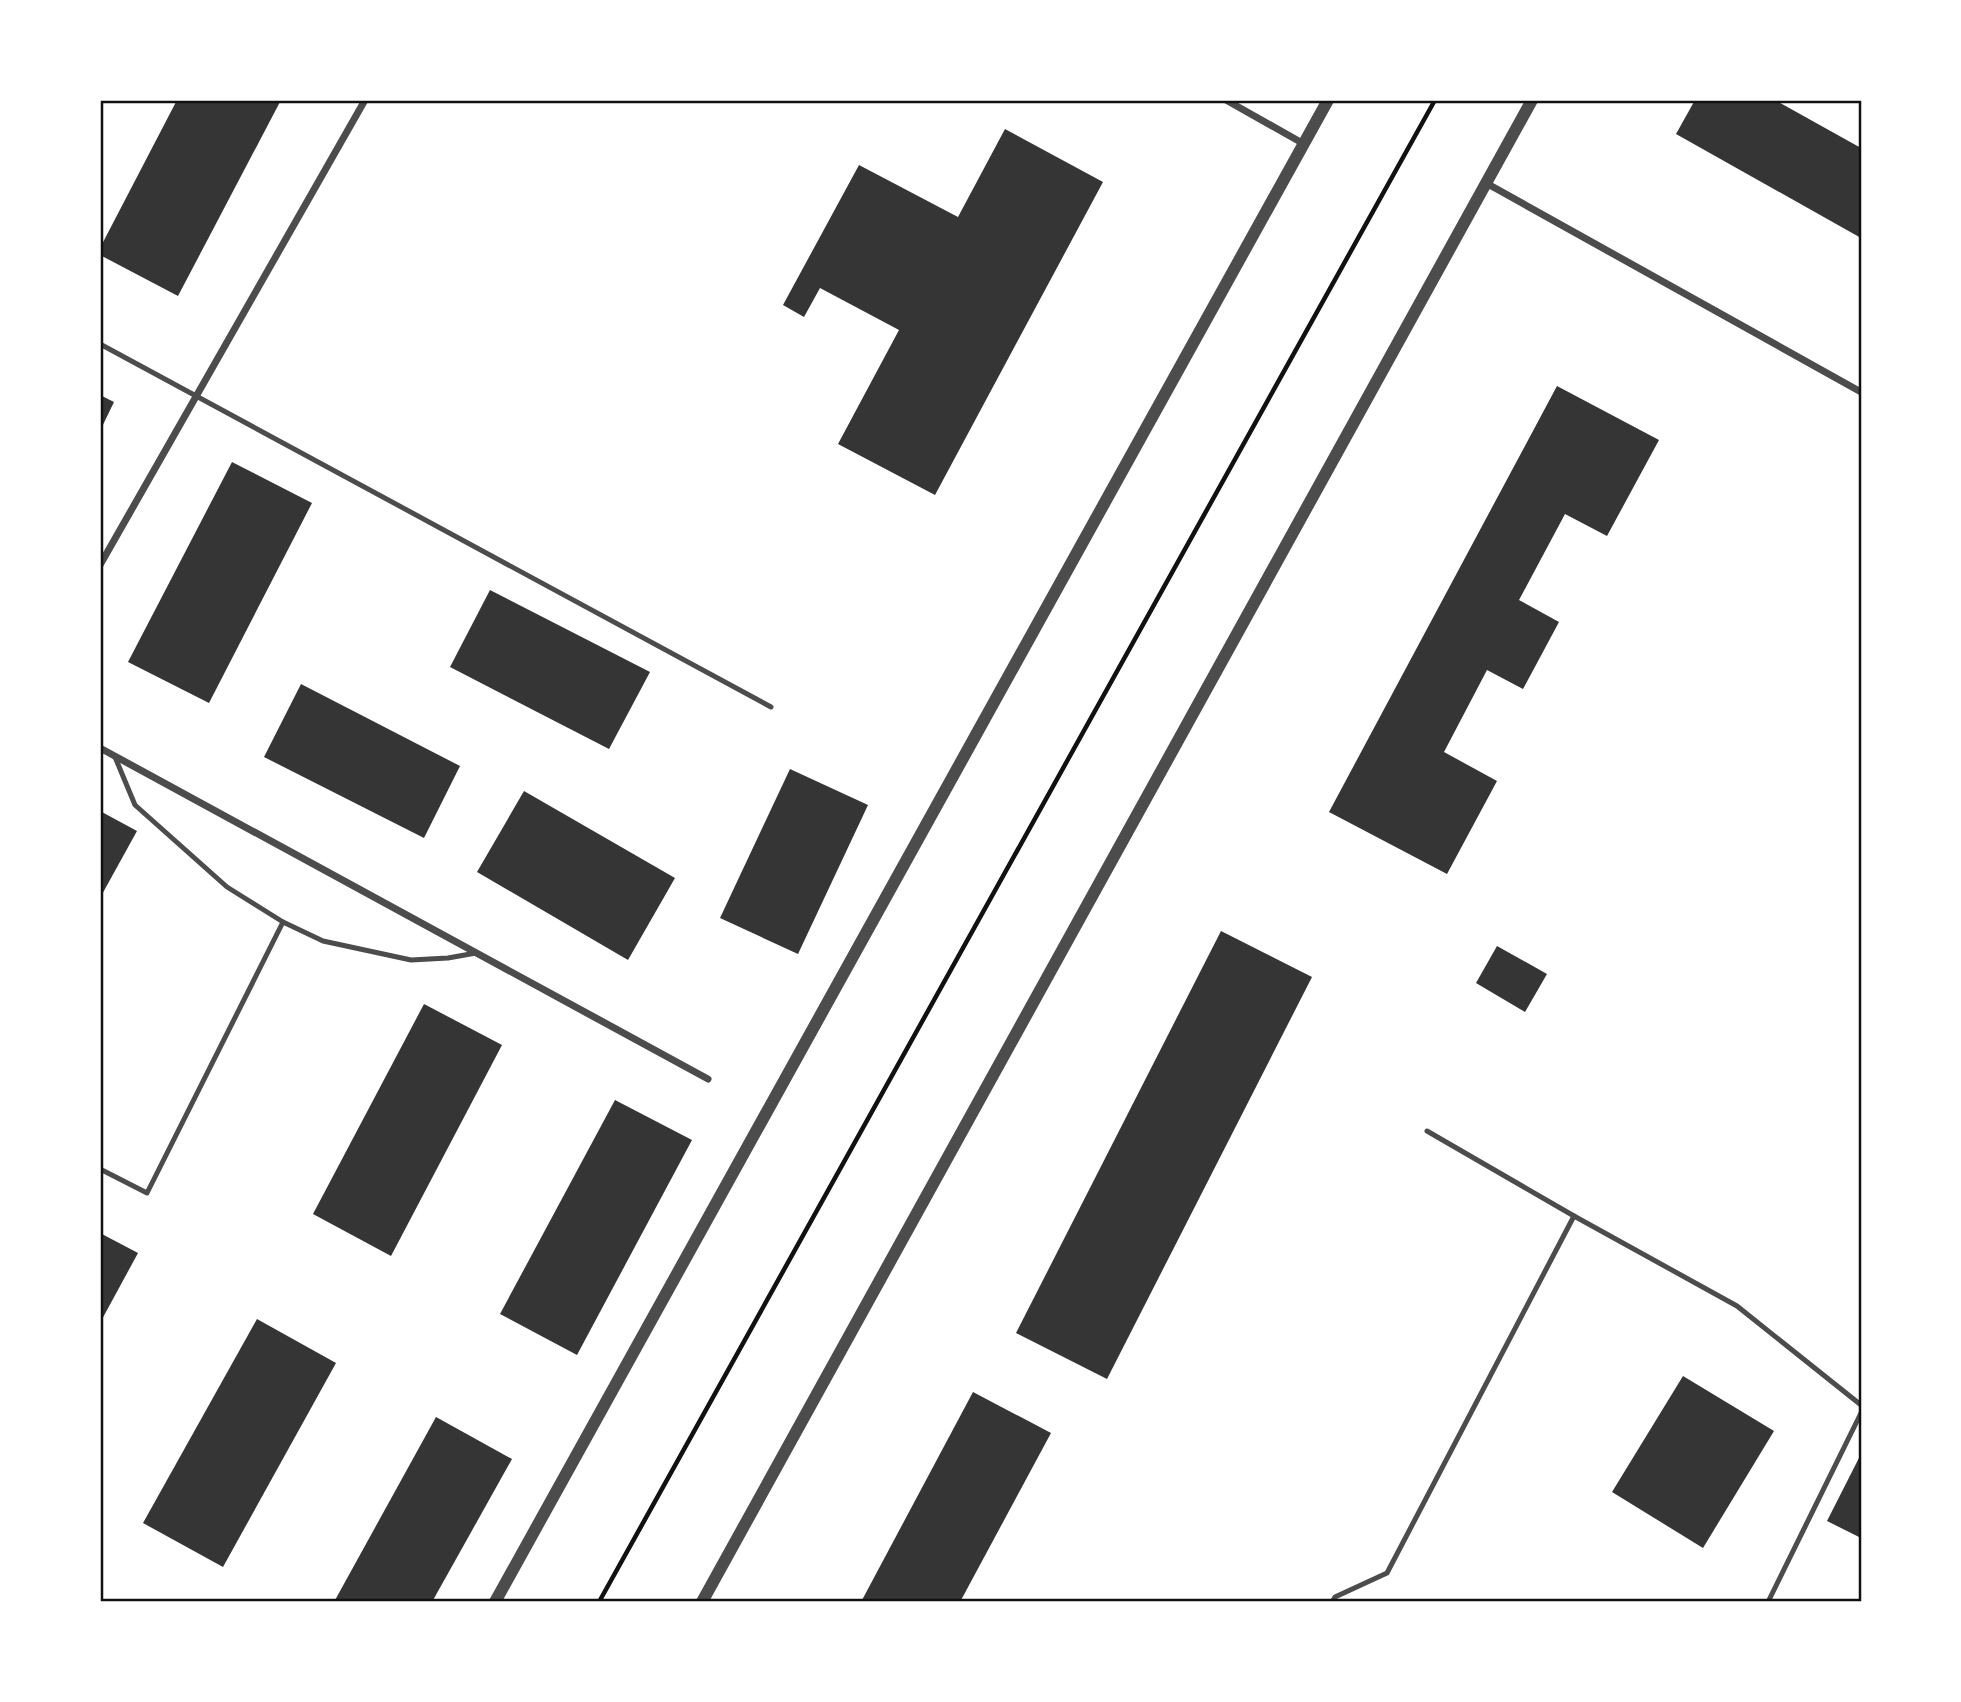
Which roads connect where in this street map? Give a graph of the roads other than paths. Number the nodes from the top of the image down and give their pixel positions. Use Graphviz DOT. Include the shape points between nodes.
graph roads {
  1 [pos="365,100"];
  2 [pos="1226,100"];
  3 [pos="1328,100"];
  4 [pos="1532,100"];
  5 [pos="1304,144"];
  6 [pos="1486,183"];
  7 [pos="100,344"];
  8 [pos="1861,392"];
  9 [pos="196,396"];
  10 [pos="100,565"];
  11 [pos="771,707"];
  12 [pos="100,748"];
  13 [pos="115,757"];
  14 [pos="283,922"];
  15 [pos="476,953"];
  16 [pos="708,1079"];
  17 [pos="1427,1131"];
  18 [pos="100,1170"];
  19 [pos="1574,1216"];
  20 [pos="1861,1405"];
  21 [pos="1861,1413"];
  22 [pos="495,1602"];
  23 [pos="702,1602"];
  24 [pos="1332,1602"];
  25 [pos="1768,1602"];
  1 -- 9 [label="street"];
  2 -- 5 [label="street"];
  3 -- 5 [label="street"];
  4 -- 6 [label="street"];
  5 -- 22 [label="street"];
  6 -- 8 [label="street"];
  6 -- 23 [label="street"];
  7 -- 9 [label="lane"];
  9 -- 10 [label="street"];
  9 -- 11 [label="lane"];
  12 -- 13 [label="street"];
  13 -- 14 [label="lane" via="135,805 227,887"];
  13 -- 15 [label="street"];
  14 -- 15 [label="lane" via="323,941 411,960"];
  14 -- 18 [label="lane" via="147,1194"];
  15 -- 16 [label="street"];
  17 -- 19 [label="lane"];
  19 -- 20 [label="lane" via="1737,1306"];
  19 -- 24 [label="lane" via="1387,1573"];
  21 -- 25 [label="lane"];
}
